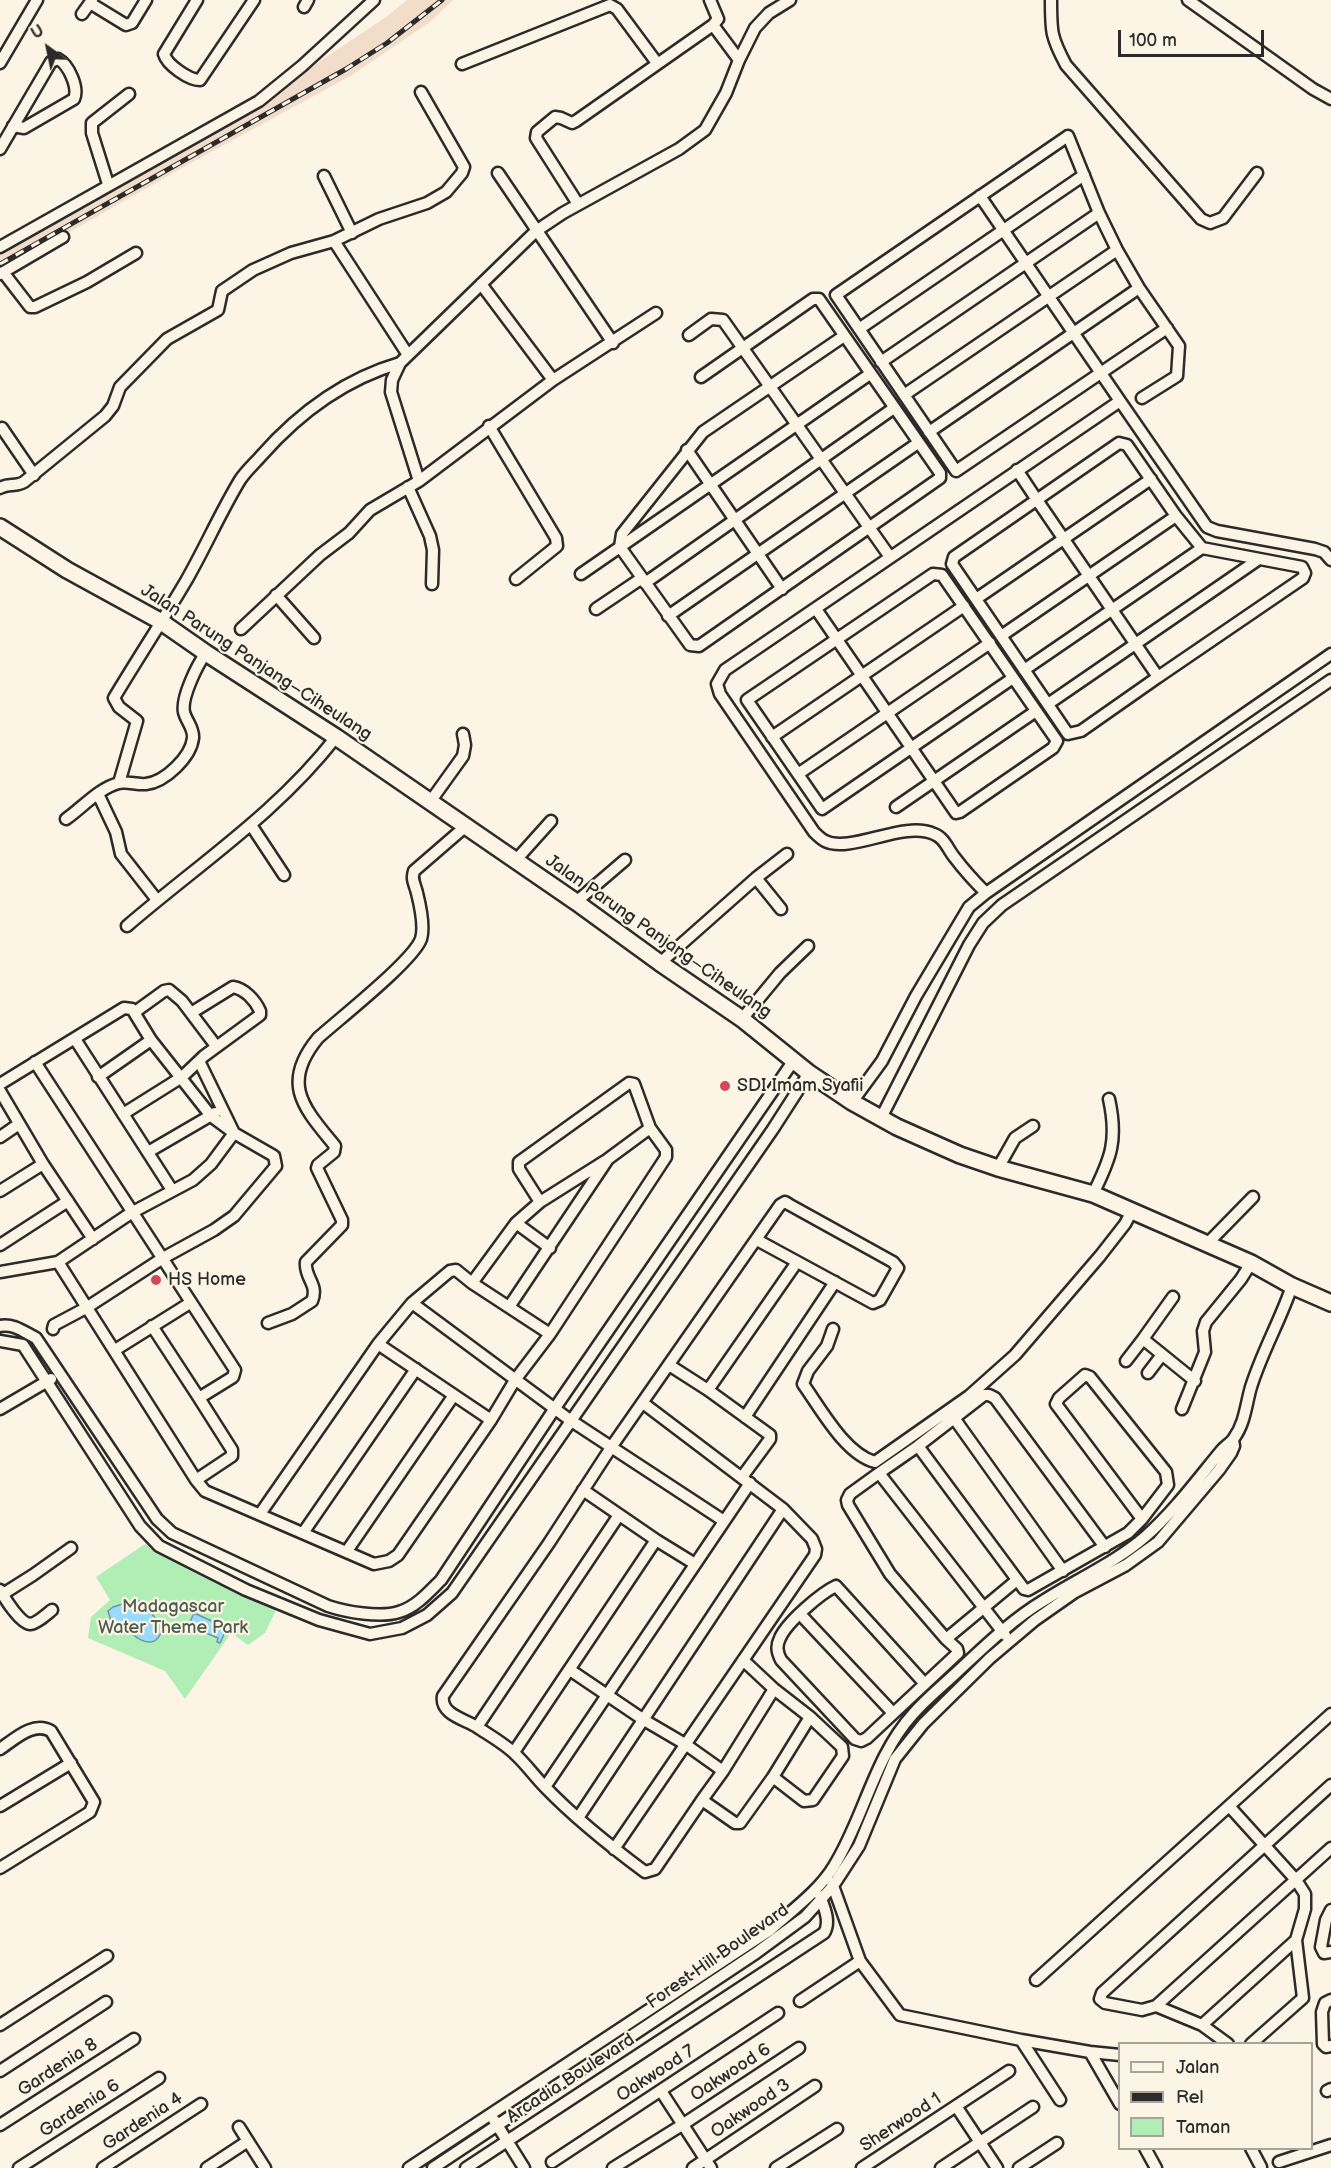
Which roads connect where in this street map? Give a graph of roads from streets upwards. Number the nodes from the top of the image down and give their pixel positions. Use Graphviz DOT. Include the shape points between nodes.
graph roads {
  1 [pos="37,0"];
  2 [pos="146,0"];
  3 [pos="197,0"];
  4 [pos="254,0"];
  5 [pos="374,0"];
  6 [pos="710,0"];
  7 [pos="790,0"];
  8 [pos="1052,0"];
  9 [pos="1188,0"];
  10 [pos="91,1"];
  11 [pos="82,14"];
  12 [pos="713,25"];
  13 [pos="739,60"];
  14 [pos="0,63"];
  15 [pos="657,63"];
  16 [pos="462,64"];
  17 [pos="421,92"];
  18 [pos="129,94"];
  19 [pos="1331,99"];
  20 [pos="13,126"];
  21 [pos="0,149"];
  22 [pos="498,173"];
  23 [pos="1257,173"];
  24 [pos="324,176"];
  25 [pos="1084,176"];
  26 [pos="108,184"];
  27 [pos="980,196"];
  28 [pos="578,204"];
  29 [pos="1099,213"];
  30 [pos="536,231"];
  31 [pos="1003,231"];
  32 [pos="352,233"];
  33 [pos="63,237"];
  34 [pos="334,241"];
  35 [pos="0,246"];
  36 [pos="1117,250"];
  37 [pos="136,253"];
  38 [pos="1026,264"];
  39 [pos="2,273"];
  40 [pos="481,284"];
  41 [pos="1139,288"];
  42 [pos="1048,297"];
  43 [pos="656,313"];
  44 [pos="1167,328"];
  45 [pos="859,329"];
  46 [pos="1073,333"];
  47 [pos="688,335"];
  48 [pos="844,336"];
  49 [pos="613,343"];
  50 [pos="743,348"];
  51 [pos="408,355"];
  52 [pos="881,362"];
  53 [pos="399,363"];
  54 [pos="1100,373"];
  55 [pos="870,374"];
  56 [pos="701,377"];
  57 [pos="553,380"];
  58 [pos="770,386"];
  59 [pos="904,395"];
  60 [pos="1142,399"];
  61 [pos="1120,401"];
  62 [pos="894,408"];
  63 [pos="797,425"];
  64 [pos="489,426"];
  65 [pos="2,428"];
  66 [pos="929,432"];
  67 [pos="918,443"];
  68 [pos="687,450"];
  69 [pos="821,459"];
  70 [pos="1017,470"];
  71 [pos="34,475"];
  72 [pos="1151,479"];
  73 [pos="419,481"];
  74 [pos="711,484"];
  75 [pos="408,487"];
  76 [pos="0,488"];
  77 [pos="845,493"];
  78 [pos="1037,500"];
  79 [pos="1176,516"];
  80 [pos="735,520"];
  81 [pos="0,527"];
  82 [pos="870,529"];
  83 [pos="1064,539"];
  84 [pos="620,547"];
  85 [pos="1202,548"];
  86 [pos="758,554"];
  87 [pos="890,558"];
  88 [pos="1259,559"];
  89 [pos="1331,560"];
  90 [pos="581,574"];
  91 [pos="1089,576"];
  92 [pos="516,579"];
  93 [pos="643,580"];
  94 [pos="432,584"];
  95 [pos="782,589"];
  96 [pos="276,595"];
  97 [pos="976,599"];
  98 [pos="964,606"];
  99 [pos="596,609"];
  100 [pos="816,609"];
  101 [pos="1112,610"];
  102 [pos="668,616"];
  103 [pos="160,621"];
  104 [pos="241,629"];
  105 [pos="1001,636"];
  106 [pos="314,638"];
  107 [pos="836,639"];
  108 [pos="990,644"];
  109 [pos="1135,644"];
  110 [pos="206,653"];
  111 [pos="1331,654"];
  112 [pos="1024,670"];
  113 [pos="862,676"];
  114 [pos="1158,677"];
  115 [pos="1013,678"];
  116 [pos="1331,680"];
  117 [pos="1047,704"];
  118 [pos="1036,711"];
  119 [pos="887,713"];
  120 [pos="463,734"];
  121 [pos="336,737"];
  122 [pos="772,737"];
  123 [pos="911,748"];
  124 [pos="798,774"];
  125 [pos="934,781"];
  126 [pos="119,783"];
  127 [pos="98,794"];
  128 [pos="430,802"];
  129 [pos="896,807"];
  130 [pos="66,819"];
  131 [pos="551,821"];
  132 [pos="251,825"];
  133 [pos="466,826"];
  134 [pos="787,854"];
  135 [pos="516,860"];
  136 [pos="625,860"];
  137 [pos="284,875"];
  138 [pos="756,878"];
  139 [pos="986,893"];
  140 [pos="158,900"];
  141 [pos="576,902"];
  142 [pos="781,909"];
  143 [pos="127,926"];
  144 [pos="808,946"];
  145 [pos="660,963"];
  146 [pos="135,1012"];
  147 [pos="191,1013"];
  148 [pos="742,1019"];
  149 [pos="75,1039"];
  150 [pos="151,1040"];
  151 [pos="216,1046"];
  152 [pos="794,1060"];
  153 [pos="199,1061"];
  154 [pos="35,1062"];
  155 [pos="809,1073"];
  156 [pos="98,1077"];
  157 [pos="182,1077"];
  158 [pos="0,1084"];
  159 [pos="0,1091"];
  160 [pos="1109,1099"];
  161 [pos="852,1102"];
  162 [pos="222,1109"];
  163 [pos="123,1114"];
  164 [pos="211,1116"];
  165 [pos="881,1118"];
  166 [pos="19,1124"];
  167 [pos="1033,1126"];
  168 [pos="650,1128"];
  169 [pos="234,1134"];
  170 [pos="0,1137"];
  171 [pos="148,1152"];
  172 [pos="608,1159"];
  173 [pos="43,1164"];
  174 [pos="998,1168"];
  175 [pos="172,1190"];
  176 [pos="0,1191"];
  177 [pos="1093,1194"];
  178 [pos="1253,1197"];
  179 [pos="68,1201"];
  180 [pos="540,1202"];
  181 [pos="1132,1211"];
  182 [pos="132,1213"];
  183 [pos="516,1223"];
  184 [pos="93,1239"];
  185 [pos="757,1240"];
  186 [pos="1207,1244"];
  187 [pos="0,1245"];
  188 [pos="550,1248"];
  189 [pos="163,1258"];
  190 [pos="58,1262"];
  191 [pos="797,1262"];
  192 [pos="1251,1263"];
  193 [pos="0,1272"];
  194 [pos="835,1282"];
  195 [pos="472,1283"];
  196 [pos="1292,1286"];
  197 [pos="1173,1297"];
  198 [pos="190,1303"];
  199 [pos="412,1303"];
  200 [pos="1331,1304"];
  201 [pos="509,1307"];
  202 [pos="86,1308"];
  203 [pos="268,1323"];
  204 [pos="0,1326"];
  205 [pos="152,1326"];
  206 [pos="833,1329"];
  207 [pos="550,1334"];
  208 [pos="36,1338"];
  209 [pos="1143,1339"];
  210 [pos="0,1341"];
  211 [pos="378,1344"];
  212 [pos="23,1345"];
  213 [pos="115,1350"];
  214 [pos="1161,1356"];
  215 [pos="1126,1361"];
  216 [pos="669,1365"];
  217 [pos="416,1369"];
  218 [pos="1148,1373"];
  219 [pos="59,1374"];
  220 [pos="515,1380"];
  221 [pos="48,1381"];
  222 [pos="1195,1381"];
  223 [pos="708,1390"];
  224 [pos="454,1395"];
  225 [pos="199,1398"];
  226 [pos="644,1403"];
  227 [pos="555,1408"];
  228 [pos="0,1409"];
  229 [pos="1182,1409"];
  230 [pos="745,1417"];
  231 [pos="954,1418"];
  232 [pos="491,1420"];
  233 [pos="570,1420"];
  234 [pos="1233,1440"];
  235 [pos="612,1446"];
  236 [pos="918,1446"];
  237 [pos="879,1473"];
  238 [pos="196,1480"];
  239 [pos="746,1480"];
  240 [pos="583,1490"];
  241 [pos="783,1509"];
  242 [pos="260,1514"];
  243 [pos="619,1515"];
  244 [pos="1142,1519"];
  245 [pos="724,1521"];
  246 [pos="303,1533"];
  247 [pos="656,1540"];
  248 [pos="1106,1547"];
  249 [pos="71,1548"];
  250 [pos="346,1551"];
  251 [pos="695,1564"];
  252 [pos="1063,1571"];
  253 [pos="1017,1580"];
  254 [pos="1,1592"];
  255 [pos="982,1609"];
  256 [pos="52,1611"];
  257 [pos="800,1614"];
  258 [pos="1001,1631"];
  259 [pos="946,1639"];
  260 [pos="1009,1641"];
  261 [pos="743,1660"];
  262 [pos="570,1670"];
  263 [pos="925,1684"];
  264 [pos="774,1689"];
  265 [pos="607,1695"];
  266 [pos="893,1713"];
  267 [pos="1331,1714"];
  268 [pos="810,1717"];
  269 [pos="644,1720"];
  270 [pos="477,1728"];
  271 [pos="685,1744"];
  272 [pos="0,1749"];
  273 [pos="514,1752"];
  274 [pos="71,1763"];
  275 [pos="723,1772"];
  276 [pos="773,1777"];
  277 [pos="1331,1785"];
  278 [pos="545,1787"];
  279 [pos="702,1800"];
  280 [pos="0,1806"];
  281 [pos="1229,1806"];
  282 [pos="578,1818"];
  283 [pos="1265,1845"];
  284 [pos="1331,1848"];
  285 [pos="614,1849"];
  286 [pos="0,1868"];
  287 [pos="828,1874"];
  288 [pos="1296,1880"];
  289 [pos="833,1886"];
  290 [pos="816,1887"];
  291 [pos="822,1900"];
  292 [pos="1331,1910"];
  293 [pos="1296,1940"];
  294 [pos="1331,1952"];
  295 [pos="106,1956"];
  296 [pos="860,1961"];
  297 [pos="1036,1980"];
  298 [pos="1331,2000"];
  299 [pos="800,2001"];
  300 [pos="106,2002"];
  301 [pos="1156,2006"];
  302 [pos="778,2013"];
  303 [pos="0,2025"];
  304 [pos="1202,2025"];
  305 [pos="134,2039"];
  306 [pos="1021,2040"];
  307 [pos="1227,2042"];
  308 [pos="1252,2042"];
  309 [pos="1331,2046"];
  310 [pos="799,2048"];
  311 [pos="1090,2052"];
  312 [pos="1118,2055"];
  313 [pos="0,2071"];
  314 [pos="1009,2071"];
  315 [pos="159,2078"];
  316 [pos="815,2086"];
  317 [pos="661,2091"];
  318 [pos="1060,2100"];
  319 [pos="1118,2102"];
  320 [pos="201,2104"];
  321 [pos="956,2106"];
  322 [pos="1033,2107"];
  323 [pos="491,2115"];
  324 [pos="0,2125"];
  325 [pos="498,2125"];
  326 [pos="682,2125"];
  327 [pos="239,2127"];
  328 [pos="837,2129"];
  329 [pos="248,2141"];
  330 [pos="506,2142"];
  331 [pos="979,2143"];
  332 [pos="1057,2143"];
  333 [pos="1331,2145"];
  334 [pos="1146,2150"];
  335 [pos="1252,2150"];
  336 [pos="552,2162"];
  337 [pos="1279,2162"];
  338 [pos="708,2164"];
  339 [pos="260,2166"];
  340 [pos="1261,2167"];
  341 [pos="19,2168"];
  342 [pos="103,2168"];
  343 [pos="207,2168"];
  344 [pos="408,2168"];
  345 [pos="433,2168"];
  346 [pos="466,2168"];
  347 [pos="524,2168"];
  348 [pos="613,2168"];
  349 [pos="693,2168"];
  350 [pos="776,2168"];
  351 [pos="862,2168"];
  352 [pos="941,2168"];
  353 [pos="997,2168"];
  354 [pos="1019,2168"];
  355 [pos="1156,2168"];
  1 -- 14 [label="street"];
  2 -- 10 [label="street" via="132,23 126,25"];
  3 -- 4 [label="street" via="164,54 165,59 196,80 209,69"];
  5 -- 26 [label="street" via="259,101"];
  6 -- 12 [label="street" via="718,19"];
  7 -- 13 [label="street" via="755,28"];
  8 -- 23 [label="street" via="1053,40 1065,65 1201,219 1210,223 1223,218"];
  9 -- 19 [label="street"];
  10 -- 11 [label="street"];
  12 -- 13 [label="street"];
  12 -- 15 [label="street"];
  13 -- 28 [label="street" via="726,93 700,135"];
  15 -- 16 [label="street" via="610,5"];
  15 -- 28 [label="street" via="576,122 555,117 536,134"];
  17 -- 32 [label="street" via="462,161 462,173 446,192 427,203"];
  18 -- 26 [label="street" via="92,123"];
  20 -- 20 [label="street" via="51,62 63,62 77,92 75,99 24,128"];
  20 -- 21 [label="street"];
  22 -- 30 [label="street"];
  24 -- 32 [label="street"];
  25 -- 27 [label="street" via="1068,136"];
  25 -- 29 [label="street"];
  25 -- 31 [label="street"];
  26 -- 35 [label="street"];
  27 -- 31 [label="street"];
  27 -- 45 [label="street" via="836,295"];
  28 -- 30 [label="street"];
  29 -- 36 [label="street"];
  29 -- 38 [label="street"];
  30 -- 40 [label="street"];
  30 -- 49 [label="street"];
  31 -- 38 [label="street"];
  31 -- 45 [label="street"];
  32 -- 34 [label="street"];
  33 -- 39 [label="street"];
  34 -- 51 [label="street"];
  34 -- 71 [label="street" via="291,253 225,288 218,310 167,339 120,387 109,411"];
  36 -- 41 [label="street"];
  36 -- 42 [label="street"];
  37 -- 39 [label="street" via="32,308"];
  38 -- 42 [label="street"];
  38 -- 52 [label="street"];
  40 -- 51 [label="street"];
  40 -- 57 [label="street"];
  41 -- 44 [label="street"];
  41 -- 46 [label="street"];
  42 -- 46 [label="street"];
  42 -- 59 [label="street"];
  43 -- 49 [label="street"];
  44 -- 54 [label="street"];
  44 -- 60 [label="street" via="1179,346 1177,376"];
  45 -- 52 [label="street"];
  46 -- 54 [label="street"];
  46 -- 66 [label="street"];
  47 -- 50 [label="street" via="718,318"];
  48 -- 50 [label="street" via="819,299 813,299"];
  48 -- 55 [label="street"];
  48 -- 58 [label="street"];
  49 -- 57 [label="street"];
  50 -- 56 [label="street"];
  50 -- 58 [label="street"];
  51 -- 53 [label="street"];
  52 -- 59 [label="street"];
  53 -- 73 [label="street" via="391,392"];
  53 -- 103 [label="street" via="332,393 275,440 242,478"];
  54 -- 61 [label="street"];
  54 -- 66 [label="street" via="956,471"];
  55 -- 62 [label="street"];
  55 -- 63 [label="street"];
  57 -- 64 [label="street"];
  58 -- 63 [label="street"];
  58 -- 68 [label="street" via="703,432"];
  59 -- 66 [label="street"];
  61 -- 70 [label="street"];
  61 -- 89 [label="street" via="1207,527 1315,549"];
  62 -- 67 [label="street"];
  62 -- 69 [label="street"];
  63 -- 69 [label="street"];
  63 -- 74 [label="street"];
  64 -- 73 [label="street"];
  64 -- 92 [label="street" via="558,543"];
  65 -- 71 [label="street"];
  67 -- 77 [label="street"];
  67 -- 82 [label="street" via="940,478"];
  68 -- 74 [label="street"];
  68 -- 84 [label="street" via="622,534"];
  69 -- 77 [label="street"];
  69 -- 80 [label="street"];
  70 -- 78 [label="street"];
  70 -- 87 [label="street"];
  71 -- 76 [label="street" via="20,485"];
  72 -- 78 [label="street" via="1127,445 1119,443"];
  72 -- 79 [label="street"];
  72 -- 83 [label="street"];
  73 -- 75 [label="street"];
  74 -- 80 [label="street"];
  74 -- 84 [label="street"];
  75 -- 94 [label="street" via="430,536"];
  75 -- 96 [label="street" via="370,510"];
  77 -- 82 [label="street"];
  77 -- 86 [label="street"];
  78 -- 83 [label="street"];
  78 -- 97 [label="street" via="954,557 952,564"];
  79 -- 85 [label="street"];
  79 -- 91 [label="street"];
  80 -- 86 [label="street"];
  80 -- 93 [label="street"];
  81 -- 103 [label="street, Jalan Parung Panjang–Ciheulang" via="67,570"];
  82 -- 87 [label="street"];
  82 -- 95 [label="street"];
  83 -- 91 [label="street"];
  83 -- 97 [label="street"];
  84 -- 90 [label="street"];
  84 -- 93 [label="street"];
  85 -- 88 [label="street"];
  85 -- 101 [label="street"];
  86 -- 95 [label="street"];
  86 -- 102 [label="street"];
  87 -- 100 [label="street"];
  88 -- 109 [label="street"];
  88 -- 114 [label="street" via="1302,567 1305,573"];
  91 -- 101 [label="street"];
  91 -- 105 [label="street"];
  93 -- 99 [label="street"];
  93 -- 102 [label="street"];
  95 -- 102 [label="street" via="699,646 690,645"];
  96 -- 104 [label="street"];
  96 -- 106 [label="street"];
  97 -- 105 [label="street"];
  98 -- 107 [label="street" via="942,575 933,574"];
  98 -- 108 [label="street"];
  98 -- 113 [label="street"];
  100 -- 107 [label="street"];
  100 -- 139 [label="street" via="725,670 717,684 720,694 814,832 825,841 865,840 899,832 933,833"];
  101 -- 109 [label="street"];
  101 -- 112 [label="street"];
  103 -- 110 [label="street, Jalan Parung Panjang–Ciheulang"];
  103 -- 126 [label="street" via="114,698 118,707 137,721"];
  105 -- 112 [label="street"];
  107 -- 113 [label="street"];
  107 -- 122 [label="street" via="747,700"];
  108 -- 115 [label="street"];
  108 -- 119 [label="street"];
  109 -- 114 [label="street"];
  109 -- 117 [label="street"];
  110 -- 121 [label="street, Jalan Parung Panjang–Ciheulang"];
  110 -- 126 [label="street" via="193,673 183,710 193,738 184,757 153,783"];
  111 -- 139 [label="street"];
  112 -- 117 [label="street"];
  113 -- 119 [label="street"];
  113 -- 122 [label="street"];
  114 -- 117 [label="street" via="1074,734 1068,734"];
  115 -- 118 [label="street"];
  115 -- 123 [label="street"];
  116 -- 165 [label="street" via="1002,905 969,945"];
  118 -- 125 [label="street"];
  118 -- 125 [label="street" via="1057,741 1055,745 970,806 956,813"];
  119 -- 123 [label="street"];
  119 -- 124 [label="street"];
  120 -- 128 [label="street" via="463,756"];
  121 -- 128 [label="street, Jalan Parung Panjang–Ciheulang"];
  121 -- 132 [label="street"];
  122 -- 124 [label="street"];
  123 -- 124 [label="street" via="822,808"];
  123 -- 125 [label="street"];
  125 -- 129 [label="street"];
  126 -- 127 [label="street"];
  127 -- 130 [label="street"];
  127 -- 140 [label="street" via="116,831 120,854"];
  128 -- 133 [label="street, Jalan Parung Panjang–Ciheulang"];
  131 -- 135 [label="street"];
  132 -- 137 [label="street"];
  132 -- 140 [label="street"];
  133 -- 135 [label="street, Jalan Parung Panjang–Ciheulang"];
  133 -- 203 [label="street" via="414,871 421,939 406,959 306,1052 298,1088 304,1106 335,1146 334,1152 317,1168 342,1225 306,1262 315,1289 312,1301"];
  134 -- 138 [label="street"];
  135 -- 141 [label="street, Jalan Parung Panjang–Ciheulang"];
  136 -- 141 [label="street"];
  138 -- 142 [label="street"];
  138 -- 145 [label="street"];
  139 -- 161 [label="street" via="969,907 882,1061"];
  140 -- 143 [label="street"];
  141 -- 145 [label="street, Jalan Parung Panjang–Ciheulang"];
  144 -- 148 [label="street"];
  145 -- 148 [label="street, Jalan Parung Panjang–Ciheulang"];
  146 -- 147 [label="street" via="169,990"];
  146 -- 149 [label="street" via="124,1008"];
  146 -- 150 [label="street"];
  147 -- 151 [label="street"];
  147 -- 151 [label="street" via="233,987 259,1007 260,1015"];
  148 -- 152 [label="street, Jalan Parung Panjang–Ciheulang"];
  149 -- 154 [label="street"];
  149 -- 156 [label="street"];
  150 -- 156 [label="street"];
  150 -- 157 [label="street"];
  151 -- 153 [label="street"];
  152 -- 155 [label="street, Jalan Parung Panjang–Ciheulang"];
  152 -- 227 [label="street"];
  153 -- 157 [label="street"];
  153 -- 162 [label="street"];
  154 -- 158 [label="street"];
  154 -- 182 [label="street"];
  155 -- 161 [label="street, Jalan Parung Panjang–Ciheulang"];
  155 -- 233 [label="street"];
  156 -- 163 [label="street"];
  157 -- 163 [label="street"];
  157 -- 164 [label="street"];
  159 -- 166 [label="street"];
  160 -- 177 [label="street" via="1112,1150"];
  161 -- 165 [label="street, Jalan Parung Panjang–Ciheulang"];
  162 -- 164 [label="street"];
  162 -- 169 [label="street"];
  163 -- 171 [label="street"];
  164 -- 169 [label="street"];
  164 -- 171 [label="street"];
  165 -- 174 [label="street, Jalan Parung Panjang–Ciheulang"];
  166 -- 170 [label="street"];
  166 -- 173 [label="street"];
  167 -- 174 [label="street" via="1015,1137"];
  168 -- 172 [label="street"];
  168 -- 180 [label="street" via="634,1084 628,1083 519,1162 519,1169"];
  168 -- 207 [label="street" via="666,1150 666,1157"];
  169 -- 175 [label="street" via="202,1173"];
  169 -- 189 [label="street" via="274,1156 276,1166 234,1216"];
  171 -- 175 [label="street"];
  172 -- 180 [label="street"];
  172 -- 188 [label="street"];
  173 -- 176 [label="street"];
  173 -- 179 [label="street"];
  174 -- 177 [label="street, Jalan Parung Panjang–Ciheulang"];
  175 -- 182 [label="street"];
  177 -- 181 [label="street, Jalan Parung Panjang–Ciheulang"];
  178 -- 186 [label="street"];
  179 -- 184 [label="street"];
  179 -- 187 [label="street"];
  180 -- 183 [label="street"];
  181 -- 186 [label="street, Jalan Parung Panjang–Ciheulang"];
  181 -- 206 [label="street" via="1100,1256 1015,1355 969,1396 875,1462 857,1453 837,1433 803,1384"];
  182 -- 184 [label="street"];
  182 -- 189 [label="street"];
  183 -- 188 [label="street"];
  183 -- 195 [label="street"];
  184 -- 190 [label="street"];
  185 -- 191 [label="street"];
  185 -- 194 [label="street" via="785,1202 898,1268 877,1303"];
  185 -- 216 [label="street"];
  186 -- 192 [label="street, Jalan Parung Panjang–Ciheulang"];
  188 -- 201 [label="street"];
  189 -- 198 [label="street"];
  189 -- 202 [label="street"];
  190 -- 193 [label="street"];
  190 -- 202 [label="street"];
  191 -- 194 [label="street"];
  191 -- 223 [label="street"];
  192 -- 196 [label="street, Jalan Parung Panjang–Ciheulang"];
  192 -- 222 [label="street" via="1206,1322 1205,1352"];
  194 -- 230 [label="street"];
  195 -- 199 [label="street" via="452,1270"];
  195 -- 201 [label="street"];
  196 -- 200 [label="street, Jalan Parung Panjang–Ciheulang"];
  196 -- 234 [label="street, Forest Hill Boulevard"];
  197 -- 209 [label="street"];
  198 -- 205 [label="street"];
  198 -- 225 [label="street" via="235,1370 233,1377"];
  199 -- 211 [label="street"];
  199 -- 220 [label="street"];
  201 -- 207 [label="street"];
  202 -- 208 [label="street"];
  202 -- 213 [label="street"];
  204 -- 208 [label="street" via="20,1329"];
  205 -- 213 [label="street"];
  205 -- 225 [label="street"];
  207 -- 220 [label="street"];
  208 -- 212 [label="street"];
  208 -- 219 [label="street"];
  209 -- 214 [label="street"];
  209 -- 215 [label="street"];
  210 -- 212 [label="street"];
  211 -- 217 [label="street"];
  211 -- 242 [label="street"];
  212 -- 221 [label="street"];
  213 -- 238 [label="street"];
  214 -- 218 [label="street"];
  214 -- 222 [label="street"];
  216 -- 223 [label="street"];
  216 -- 226 [label="street"];
  217 -- 224 [label="street"];
  217 -- 246 [label="street"];
  219 -- 221 [label="street"];
  219 -- 227 [label="street" via="157,1519 172,1533 328,1606 364,1614 398,1612 423,1599 441,1580"];
  220 -- 227 [label="street"];
  220 -- 232 [label="street"];
  221 -- 228 [label="street"];
  221 -- 233 [label="street" via="140,1526 159,1546 246,1590 318,1620 370,1634 402,1628 427,1616 452,1593"];
  222 -- 229 [label="street"];
  223 -- 230 [label="street"];
  224 -- 232 [label="street"];
  224 -- 250 [label="street"];
  225 -- 238 [label="street" via="233,1453"];
  226 -- 235 [label="street"];
  226 -- 239 [label="street"];
  227 -- 233 [label="street"];
  230 -- 239 [label="street" via="767,1432 770,1439"];
  231 -- 236 [label="street"];
  231 -- 248 [label="street" via="984,1395 995,1398"];
  231 -- 252 [label="street"];
  232 -- 250 [label="street" via="398,1555 374,1564"];
  233 -- 235 [label="street"];
  234 -- 258 [label="street, Forest Hill Boulevard" via="1146,1536"];
  234 -- 260 [label="street, Forest Hill Boulevard" via="1231,1453 1219,1470 1158,1542 1126,1565 1051,1607"];
  235 -- 240 [label="street"];
  235 -- 245 [label="street"];
  236 -- 237 [label="street"];
  236 -- 253 [label="street"];
  237 -- 255 [label="street"];
  237 -- 259 [label="street" via="850,1494 848,1505 890,1574"];
  238 -- 242 [label="street" via="205,1491"];
  239 -- 241 [label="street"];
  239 -- 245 [label="street"];
  240 -- 243 [label="street"];
  240 -- 270 [label="street" via="443,1696 447,1711"];
  241 -- 261 [label="street" via="812,1539 815,1556"];
  241 -- 269 [label="street"];
  242 -- 246 [label="street"];
  243 -- 247 [label="street"];
  243 -- 270 [label="street"];
  244 -- 244 [label="street" via="1056,1404 1085,1375 1166,1472 1168,1485"];
  244 -- 248 [label="street"];
  245 -- 251 [label="street"];
  246 -- 250 [label="street"];
  247 -- 251 [label="street"];
  247 -- 262 [label="street"];
  248 -- 252 [label="street"];
  249 -- 254 [label="street"];
  251 -- 265 [label="street"];
  252 -- 253 [label="street" via="1028,1590"];
  253 -- 255 [label="street"];
  254 -- 256 [label="street" via="28,1623 33,1624"];
  255 -- 258 [label="street"];
  255 -- 259 [label="street"];
  257 -- 263 [label="street" via="836,1586"];
  257 -- 266 [label="street"];
  257 -- 266 [label="street" via="779,1638 777,1652 848,1732 861,1741"];
  258 -- 260 [label="street"];
  258 -- 287 [label="street, Forest Hill Boulevard" via="899,1730 851,1835"];
  259 -- 263 [label="street" via="958,1653"];
  260 -- 289 [label="street, Forest Hill Boulevard" via="951,1695 900,1752 888,1772 859,1846"];
  261 -- 264 [label="street"];
  261 -- 271 [label="street"];
  262 -- 265 [label="street"];
  262 -- 273 [label="street"];
  263 -- 266 [label="street"];
  264 -- 268 [label="street"];
  264 -- 275 [label="street"];
  265 -- 269 [label="street"];
  265 -- 278 [label="street"];
  267 -- 281 [label="street"];
  268 -- 276 [label="street"];
  268 -- 276 [label="street" via="842,1747 843,1756 808,1802"];
  269 -- 271 [label="street"];
  269 -- 282 [label="street"];
  270 -- 273 [label="street"];
  271 -- 275 [label="street"];
  271 -- 285 [label="street"];
  272 -- 274 [label="street" via="34,1727 44,1727 51,1731"];
  273 -- 278 [label="street"];
  274 -- 280 [label="street"];
  274 -- 286 [label="street" via="94,1808"];
  275 -- 279 [label="street"];
  276 -- 279 [label="street" via="740,1823"];
  277 -- 283 [label="street"];
  278 -- 282 [label="street"];
  279 -- 285 [label="street" via="656,1869 645,1872"];
  281 -- 283 [label="street"];
  281 -- 297 [label="street"];
  282 -- 285 [label="street"];
  283 -- 288 [label="street"];
  283 -- 301 [label="street" via="1102,1993 1100,1999 1142,2010"];
  284 -- 288 [label="street"];
  287 -- 289 [label="street"];
  287 -- 290 [label="street, Forest Hill Boulevard"];
  288 -- 293 [label="street" via="1305,1894 1305,1909"];
  288 -- 301 [label="street"];
  289 -- 291 [label="street, Forest Hill Boulevard"];
  289 -- 296 [label="street"];
  290 -- 291 [label="street, Arcadia Boulevard"];
  290 -- 323 [label="street, Forest Hill Boulevard" via="770,1930"];
  291 -- 325 [label="street, Forest Hill Boulevard" via="756,1953"];
  291 -- 330 [label="street, Arcadia Boulevard" via="828,1927 824,1933"];
  292 -- 294 [label="street" via="1321,1947 1324,1953"];
  293 -- 304 [label="street"];
  293 -- 308 [label="street" via="1304,1998"];
  295 -- 303 [label="street"];
  296 -- 299 [label="street"];
  296 -- 306 [label="street" via="903,2017"];
  298 -- 309 [label="street" via="1322,2012 1323,2044"];
  300 -- 313 [label="street"];
  301 -- 304 [label="street"];
  302 -- 317 [label="street, Oakwood 7"];
  304 -- 307 [label="street"];
  305 -- 324 [label="street, Gardenia 8"];
  306 -- 311 [label="street"];
  306 -- 318 [label="street"];
  310 -- 326 [label="street, Oakwood 6"];
  311 -- 312 [label="street"];
  311 -- 319 [label="street"];
  314 -- 321 [label="street"];
  315 -- 341 [label="street, Gardenia 6"];
  316 -- 338 [label="street, Oakwood 3"];
  317 -- 326 [label="street"];
  317 -- 336 [label="street, Oakwood 7"];
  320 -- 342 [label="street, Gardenia 4"];
  321 -- 331 [label="street, Sherwood 1"];
  321 -- 351 [label="street, Sherwood 1"];
  322 -- 331 [label="street"];
  323 -- 325 [label="street, Arcadia Boulevard"];
  323 -- 344 [label="street, Forest Hill Boulevard"];
  325 -- 330 [label="street, Arcadia Boulevard"];
  325 -- 345 [label="street, Forest Hill Boulevard"];
  326 -- 338 [label="street"];
  326 -- 348 [label="street, Oakwood 6"];
  327 -- 329 [label="street"];
  328 -- 350 [label="street"];
  329 -- 339 [label="street"];
  329 -- 343 [label="street"];
  330 -- 346 [label="street, Arcadia Boulevard"];
  330 -- 347 [label="street, Arcadia Boulevard"];
  331 -- 352 [label="street"];
  331 -- 353 [label="street, Sherwood 1"];
  332 -- 354 [label="street"];
  333 -- 337 [label="street"];
  334 -- 355 [label="street"];
  335 -- 340 [label="street"];
  338 -- 349 [label="street, Oakwood 3"];
}
